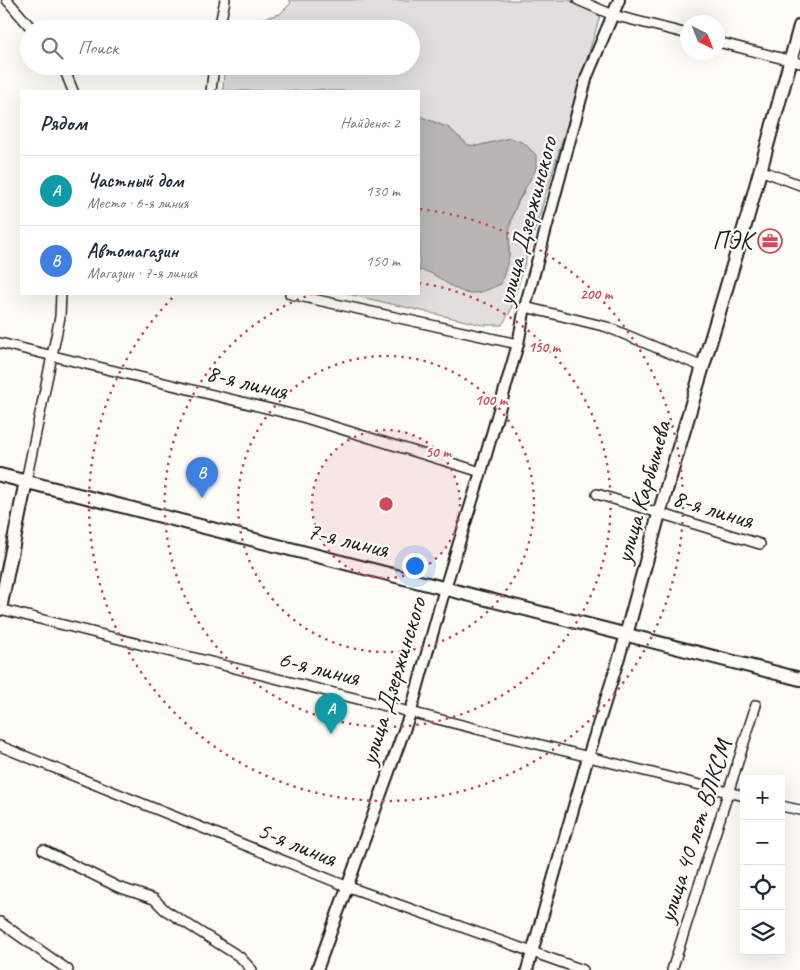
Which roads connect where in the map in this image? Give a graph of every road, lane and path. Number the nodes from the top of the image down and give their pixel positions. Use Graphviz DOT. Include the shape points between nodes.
graph roads {
  1 [pos="7,0"];
  2 [pos="224,0"];
  3 [pos="578,0"];
  4 [pos="619,0"];
  5 [pos="613,15"];
  6 [pos="24,20"];
  7 [pos="221,20"];
  8 [pos="800,26"];
  9 [pos="680,32"];
  10 [pos="725,44"];
  11 [pos="795,62"];
  12 [pos="67,75"];
  13 [pos="213,75"];
  14 [pos="73,90"];
  15 [pos="211,90"];
  16 [pos="760,170"];
  17 [pos="800,185"];
  18 [pos="61,295"];
  19 [pos="295,295"];
  20 [pos="525,307"];
  21 [pos="0,343"];
  22 [pos="518,344"];
  23 [pos="52,356"];
  24 [pos="703,367"];
  25 [pos="481,472"];
  26 [pos="0,476"];
  27 [pos="26,481"];
  28 [pos="597,494"];
  29 [pos="659,514"];
  30 [pos="760,544"];
  31 [pos="444,588"];
  32 [pos="0,609"];
  33 [pos="626,635"];
  34 [pos="800,679"];
  35 [pos="756,705"];
  36 [pos="411,711"];
  37 [pos="0,746"];
  38 [pos="588,757"];
  39 [pos="728,792"];
  40 [pos="740,795"];
  41 [pos="785,807"];
  42 [pos="800,810"];
  43 [pos="43,850"];
  44 [pos="346,886"];
  45 [pos="0,922"];
  46 [pos="532,954"];
  47 [pos="68,970"];
  48 [pos="252,970"];
  49 [pos="317,970"];
  50 [pos="528,970"];
  51 [pos="583,970"];
  52 [pos="672,970"];
  1 -- 6 [label="street"];
  2 -- 7 [label="street"];
  3 -- 5 [label="street"];
  4 -- 5 [label="street, улица Дзержинского"];
  5 -- 9 [label="street"];
  5 -- 20 [label="street, улица Дзержинского" via="588,76"];
  8 -- 11 [label="main road, улица Карбышева"];
  10 -- 11 [label="street"];
  11 -- 16 [label="main road, улица Карбышева"];
  12 -- 14 [label="street"];
  13 -- 15 [label="street"];
  16 -- 17 [label="street"];
  16 -- 24 [label="main road, улица Карбышева"];
  18 -- 23 [label="street"];
  19 -- 22 [label="street"];
  20 -- 22 [label="street, улица Дзержинского"];
  20 -- 24 [label="street" via="607,327"];
  21 -- 23 [label="street, 8-я линия"];
  22 -- 25 [label="street, улица Дзержинского"];
  23 -- 25 [label="street, 8-я линия" via="299,416"];
  23 -- 27 [label="street"];
  24 -- 29 [label="main road, улица Карбышева"];
  25 -- 31 [label="street, улица Дзержинского"];
  26 -- 27 [label="main road, 7-я линия"];
  27 -- 31 [label="main road, 7-я линия"];
  27 -- 32 [label="main road"];
  28 -- 29 [label="street, 8-я линия"];
  29 -- 30 [label="street, 8-я линия"];
  29 -- 33 [label="main road, улица Карбышева"];
  31 -- 33 [label="main road, 7-я линия"];
  31 -- 36 [label="street, улица Дзержинского"];
  32 -- 36 [label="street, 6-я линия"];
  33 -- 34 [label="main road, 7-я линия"];
  33 -- 38 [label="street, улица Карбышева"];
  35 -- 39 [label="street, улица 40 лет ВЛКСМ"];
  36 -- 38 [label="street, 6-я линия"];
  36 -- 44 [label="street, улица Дзержинского"];
  37 -- 44 [label="street, 5-я линия"];
  38 -- 39 [label="street, 6-я линия"];
  38 -- 46 [label="street, улица Карбышева"];
  39 -- 40 [label="street, 6-я линия"];
  39 -- 52 [label="street, улица 40 лет ВЛКСМ"];
  41 -- 42 [label="street"];
  43 -- 48 [label="street" via="118,887 154,899 165,910 240,957"];
  44 -- 46 [label="street, 5-я линия"];
  44 -- 49 [label="street, улица Дзержинского"];
  45 -- 47 [label="street"];
  46 -- 50 [label="street, улица Карбышева"];
  46 -- 51 [label="street, 5-я линия"];
}
